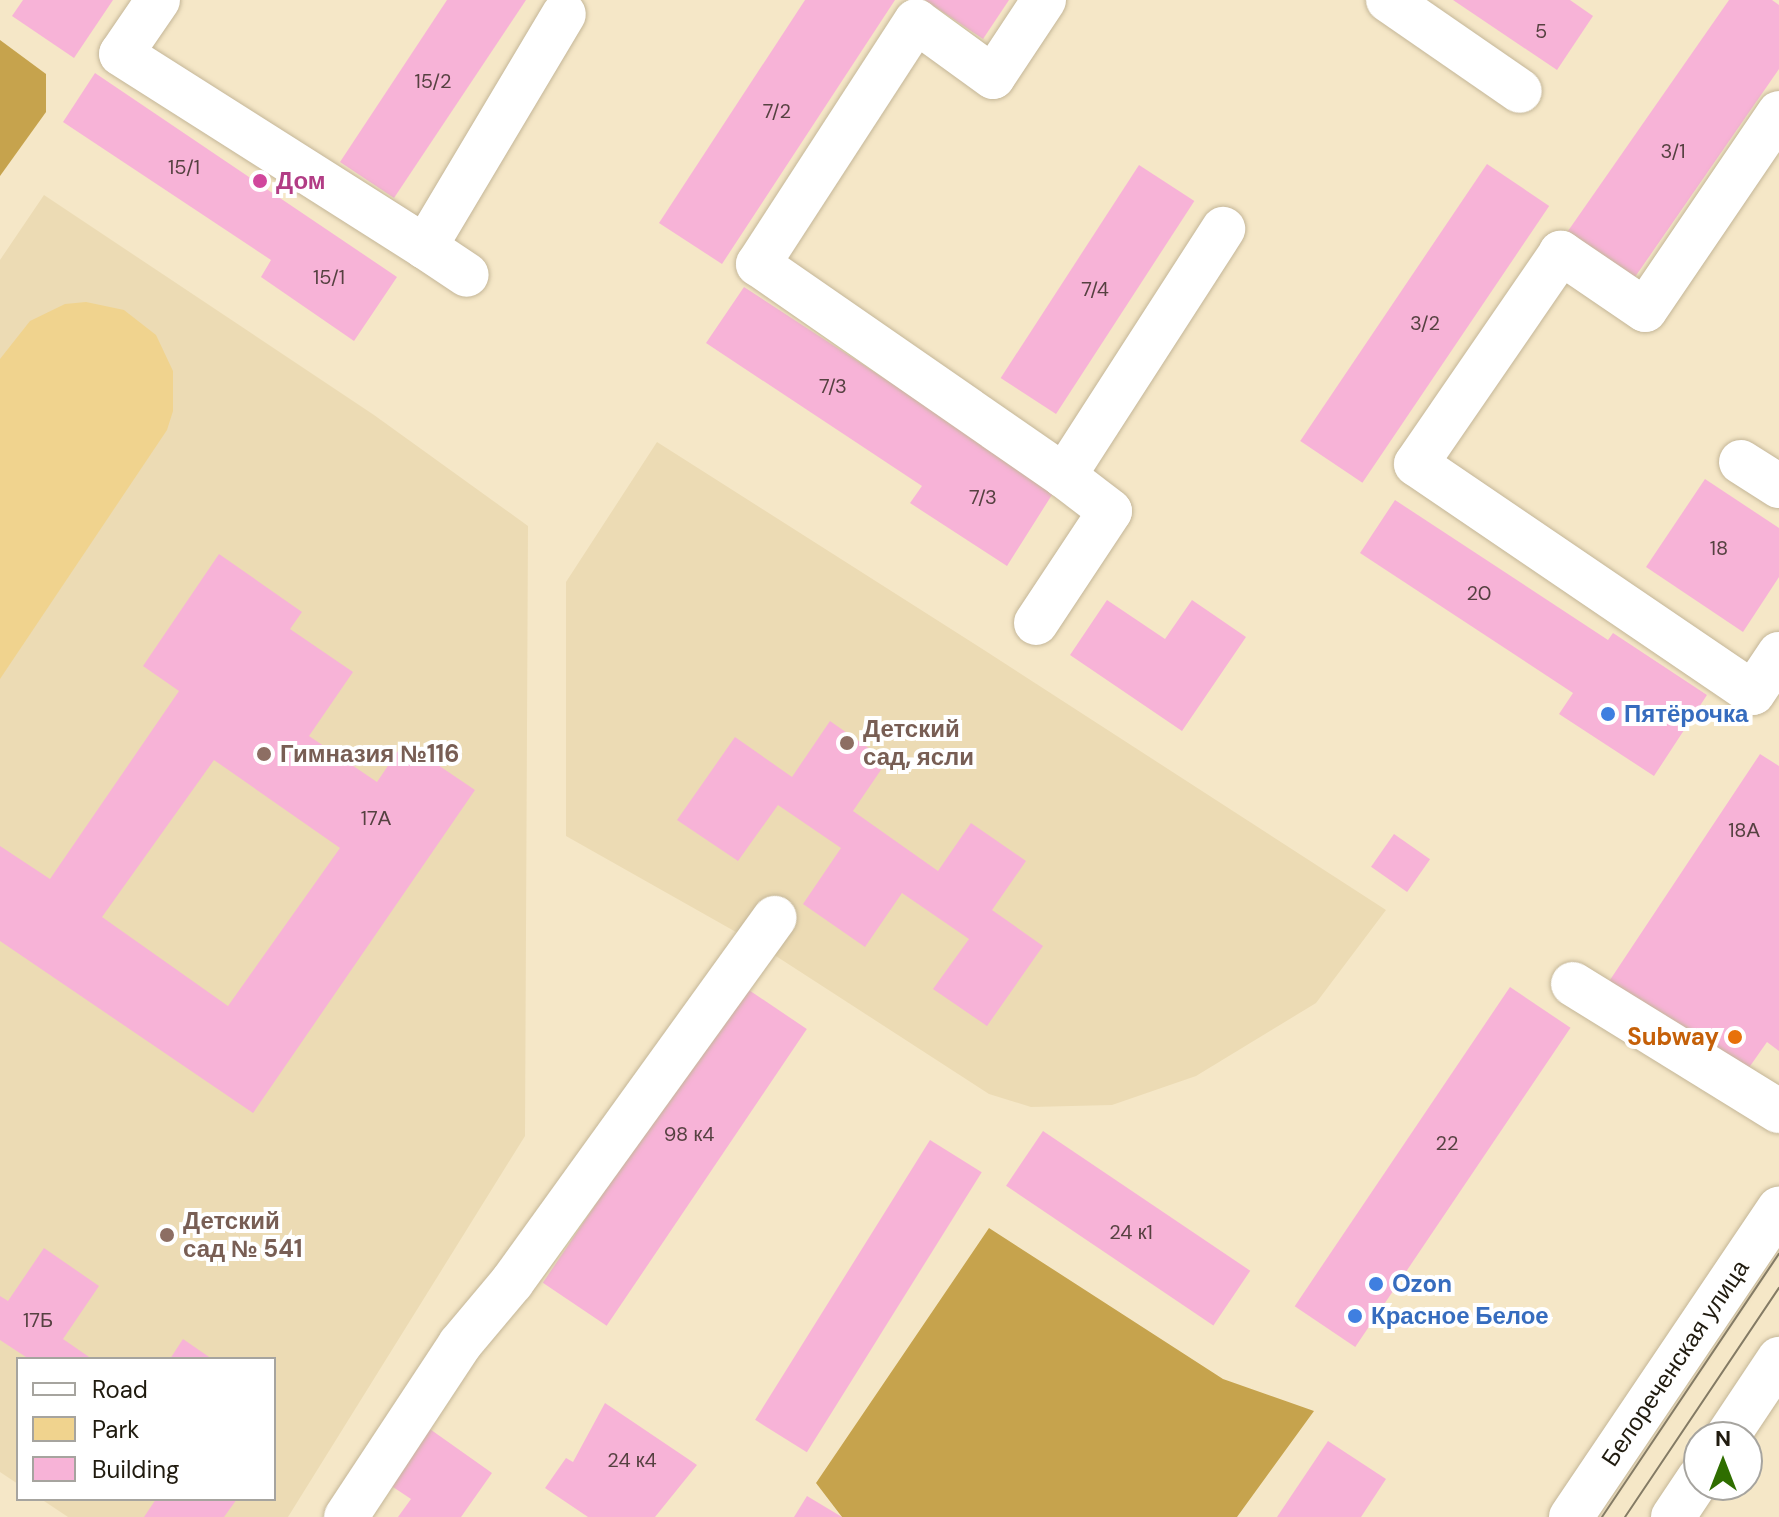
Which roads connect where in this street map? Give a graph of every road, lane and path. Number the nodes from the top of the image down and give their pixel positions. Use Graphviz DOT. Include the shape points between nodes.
graph roads {
  1 [pos="158,0"];
  2 [pos="1044,0"];
  3 [pos="1388,0"];
  4 [pos="564,14"];
  5 [pos="1520,91"];
  6 [pos="1779,113"];
  7 [pos="1223,229"];
  8 [pos="425,247"];
  9 [pos="467,275"];
  10 [pos="1741,462"];
  11 [pos="1064,476"];
  12 [pos="1779,486"];
  13 [pos="1036,623"];
  14 [pos="1779,654"];
  15 [pos="775,918"];
  16 [pos="1573,984"];
  17 [pos="1779,1111"];
  18 [pos="1779,1209"];
  19 [pos="1779,1359"];
  20 [pos="1738,1421"];
  21 [pos="346,1517"];
  22 [pos="1571,1517"];
  1 -- 8 [label="street" via="121,54"];
  2 -- 11 [label="street" via="993,77 916,21 758,264"];
  3 -- 5 [label="street"];
  4 -- 8 [label="street"];
  6 -- 14 [label="street" via="1645,310 1561,253 1416,464 1753,693"];
  7 -- 11 [label="street"];
  8 -- 9 [label="street"];
  10 -- 12 [label="street"];
  11 -- 13 [label="street" via="1110,511"];
  15 -- 21 [label="street" via="512,1282 460,1344"];
  16 -- 17 [label="street"];
  18 -- 22 [label="street, Белореченская улица"];
  19 -- 20 [label="street"];
}
